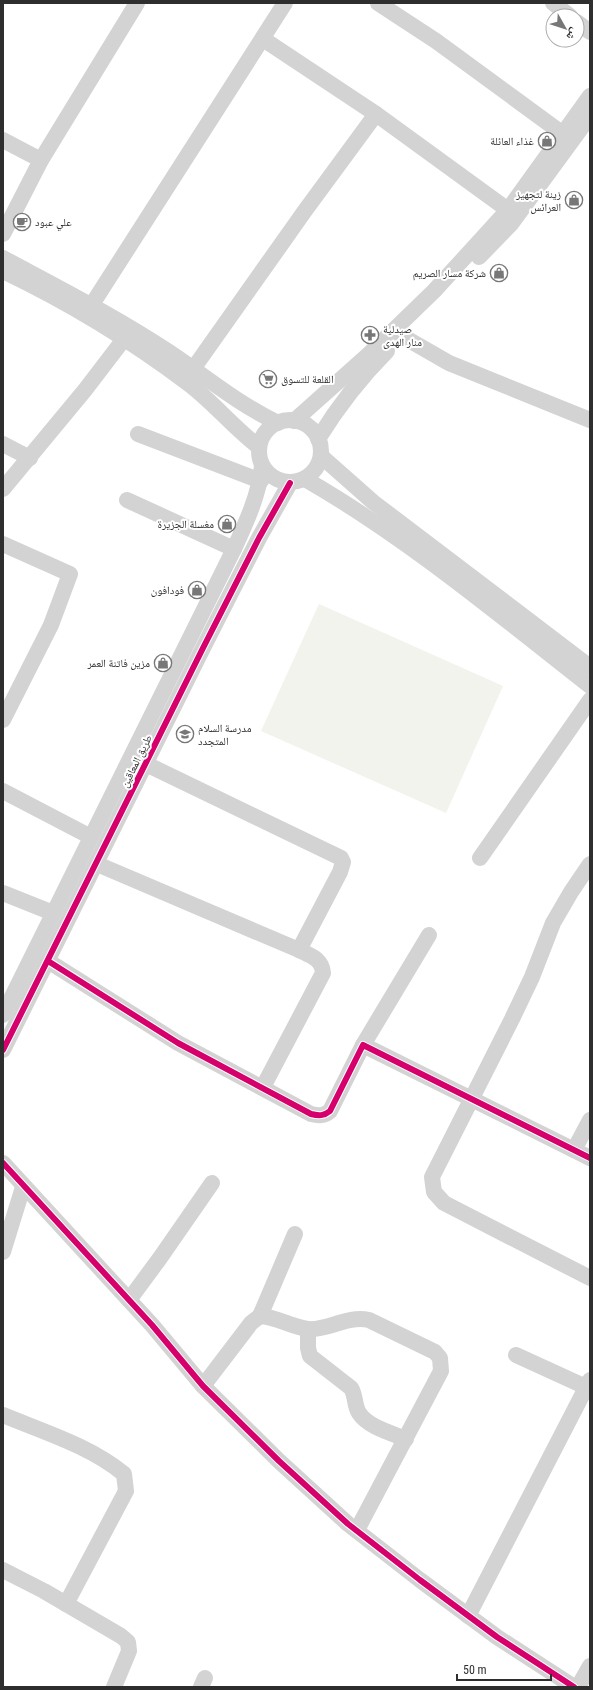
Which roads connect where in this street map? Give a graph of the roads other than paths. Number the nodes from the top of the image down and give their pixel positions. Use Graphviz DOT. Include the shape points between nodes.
graph roads {
  1 [pos="138,3"];
  2 [pos="285,3"];
  3 [pos="378,3"];
  4 [pos="263,39"];
  5 [pos="590,96"];
  6 [pos="376,114"];
  7 [pos="590,116"];
  8 [pos="563,134"];
  9 [pos="3,140"];
  10 [pos="41,160"];
  11 [pos="508,210"];
  12 [pos="3,234"];
  13 [pos="3,258"];
  14 [pos="3,271"];
  15 [pos="91,306"];
  16 [pos="402,336"];
  17 [pos="124,339"];
  18 [pos="193,369"];
  19 [pos="590,420"];
  20 [pos="294,421"];
  21 [pos="278,423"];
  22 [pos="138,434"];
  23 [pos="318,439"];
  24 [pos="3,444"];
  25 [pos="259,447"];
  26 [pos="321,456"];
  27 [pos="30,458"];
  28 [pos="262,473"];
  29 [pos="298,481"];
  30 [pos="3,489"];
  31 [pos="127,500"];
  32 [pos="3,544"];
  33 [pos="234,549"];
  34 [pos="590,667"];
  35 [pos="590,686"];
  36 [pos="7,699"];
  37 [pos="590,700"];
  38 [pos="3,720"];
  39 [pos="146,764"];
  40 [pos="3,791"];
  41 [pos="91,837"];
  42 [pos="480,858"];
  43 [pos="97,864"];
  44 [pos="590,864"];
  45 [pos="3,893"];
  46 [pos="53,913"];
  47 [pos="429,935"];
  48 [pos="299,950"];
  49 [pos="48,961"];
  50 [pos="3,1015"];
  51 [pos="363,1045"];
  52 [pos="3,1050"];
  53 [pos="263,1088"];
  54 [pos="472,1099"];
  55 [pos="590,1120"];
  56 [pos="574,1150"];
  57 [pos="590,1158"];
  58 [pos="3,1163"];
  59 [pos="14,1180"];
  60 [pos="212,1183"];
  61 [pos="295,1234"];
  62 [pos="3,1252"];
  63 [pos="590,1278"];
  64 [pos="129,1300"];
  65 [pos="260,1316"];
  66 [pos="308,1329"];
  67 [pos="516,1355"];
  68 [pos="588,1384"];
  69 [pos="203,1386"];
  70 [pos="3,1415"];
  71 [pos="406,1439"];
  72 [pos="357,1530"];
  73 [pos="3,1570"];
  74 [pos="66,1604"];
  75 [pos="468,1616"];
  76 [pos="590,1666"];
  77 [pos="114,1687"];
  78 [pos="574,1687"];
  79 [pos="578,1687"];
  1 -- 10 [label="street"];
  2 -- 4 [label="street"];
  3 -- 8 [label="street" via="436,41"];
  4 -- 6 [label="street"];
  4 -- 15 [label="street"];
  5 -- 8 [label="street"];
  6 -- 11 [label="street"];
  6 -- 18 [label="street"];
  7 -- 16 [label="street" via="511,224"];
  8 -- 11 [label="street"];
  9 -- 10 [label="street"];
  10 -- 12 [label="street"];
  11 -- 20 [label="street" via="434,291"];
  13 -- 15 [label="street"];
  14 -- 17 [label="street" via="38,288"];
  15 -- 18 [label="street" via="163,348"];
  16 -- 19 [label="street" via="449,363"];
  16 -- 23 [label="street" via="368,371 338,408"];
  17 -- 25 [label="street" via="190,385"];
  17 -- 27 [label="street"];
  18 -- 21 [label="street" via="228,395"];
  20 -- 21 [label="street"];
  20 -- 23 [label="street" via="309,427"];
  21 -- 25 [label="street" via="265,432"];
  22 -- 28 [label="street"];
  23 -- 26 [label="street"];
  24 -- 27 [label="street"];
  25 -- 28 [label="street"];
  26 -- 29 [label="street" via="318,465"];
  26 -- 34 [label="street" via="373,502"];
  27 -- 30 [label="street"];
  28 -- 29 [label="street" via="274,478"];
  28 -- 33 [label="street, طريق المعاقين" via="248,517"];
  29 -- 35 [label="street" via="334,496 399,540"];
  29 -- 39 [label="street, طريق المعاقين" via="255,545"];
  31 -- 33 [label="street"];
  32 -- 36 [label="street" via="70,574 51,625"];
  33 -- 41 [label="street, طريق المعاقين"];
  36 -- 38 [label="street"];
  37 -- 42 [label="street"];
  39 -- 43 [label="street, طريق المعاقين"];
  39 -- 48 [label="street" via="341,858 343,862 340,872"];
  40 -- 41 [label="street"];
  41 -- 46 [label="street, طريق المعاقين"];
  43 -- 48 [label="street"];
  43 -- 49 [label="street, طريق المعاقين"];
  44 -- 54 [label="street" via="554,923 532,977"];
  45 -- 46 [label="street"];
  46 -- 50 [label="street, طريق المعاقين"];
  47 -- 51 [label="street"];
  48 -- 53 [label="street" via="319,961 323,973"];
  49 -- 52 [label="street, طريق المعاقين"];
  49 -- 53 [label="street" via="178,1043"];
  51 -- 53 [label="street" via="326,1115 312,1114"];
  51 -- 54 [label="street"];
  54 -- 56 [label="street"];
  54 -- 63 [label="street" via="432,1177 434,1192 444,1203"];
  55 -- 56 [label="street"];
  56 -- 57 [label="street"];
  58 -- 59 [label="street"];
  59 -- 62 [label="street"];
  59 -- 64 [label="street"];
  60 -- 64 [label="street"];
  61 -- 65 [label="street"];
  64 -- 69 [label="street"];
  65 -- 66 [label="street"];
  65 -- 69 [label="street" via="251,1323"];
  66 -- 71 [label="street" via="310,1356 351,1388 359,1413 376,1427"];
  66 -- 71 [label="street" via="359,1318 369,1320 434,1352 440,1358 440,1371"];
  67 -- 68 [label="street"];
  68 -- 75 [label="street"];
  69 -- 72 [label="street" via="279,1460"];
  70 -- 74 [label="street" via="109,1462 124,1474 126,1491"];
  71 -- 72 [label="street"];
  72 -- 75 [label="street"];
  73 -- 74 [label="street"];
  74 -- 77 [label="street" via="128,1642 129,1651"];
  75 -- 78 [label="street"];
  76 -- 79 [label="street"];
}
